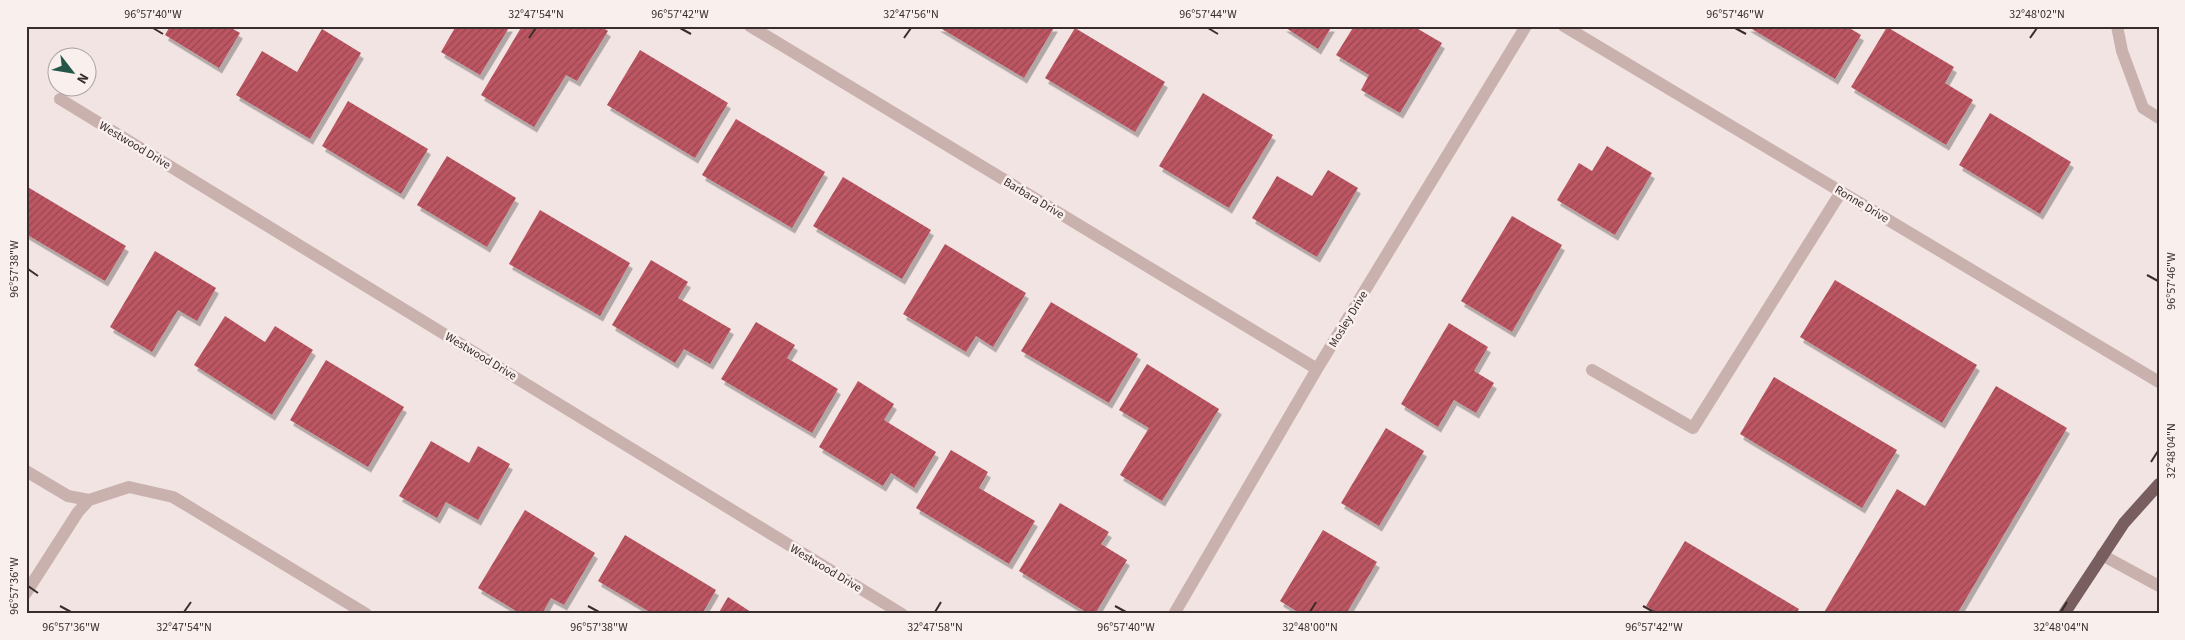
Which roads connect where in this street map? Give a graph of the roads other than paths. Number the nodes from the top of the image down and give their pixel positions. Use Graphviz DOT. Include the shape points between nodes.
graph roads {
  1 [pos="750,26"];
  2 [pos="1526,26"];
  3 [pos="1564,26"];
  4 [pos="2118,26"];
  5 [pos="60,99"];
  6 [pos="2159,118"];
  7 [pos="1841,192"];
  8 [pos="1317,369"];
  9 [pos="1592,370"];
  10 [pos="2159,382"];
  11 [pos="26,471"];
  12 [pos="2156,492"];
  13 [pos="89,500"];
  14 [pos="2102,556"];
  15 [pos="2159,586"];
  16 [pos="26,593"];
  17 [pos="366,614"];
  18 [pos="902,614"];
  19 [pos="1174,614"];
  20 [pos="2064,614"];
  1 -- 8 [label="street, Barbara Drive"];
  2 -- 8 [label="street, Mosley Drive"];
  3 -- 7 [label="street, Ronne Drive"];
  4 -- 6 [label="street" via="2122,51 2143,108"];
  5 -- 18 [label="street, Westwood Drive"];
  7 -- 9 [label="street" via="1693,428"];
  7 -- 10 [label="street, Ronne Drive"];
  8 -- 19 [label="street, Mosley Drive"];
  11 -- 13 [label="street" via="68,496"];
  12 -- 14 [label="main road" via="2124,523"];
  13 -- 16 [label="street"];
  13 -- 17 [label="street" via="129,486 173,497"];
  14 -- 15 [label="street"];
  14 -- 20 [label="main road"];
}
